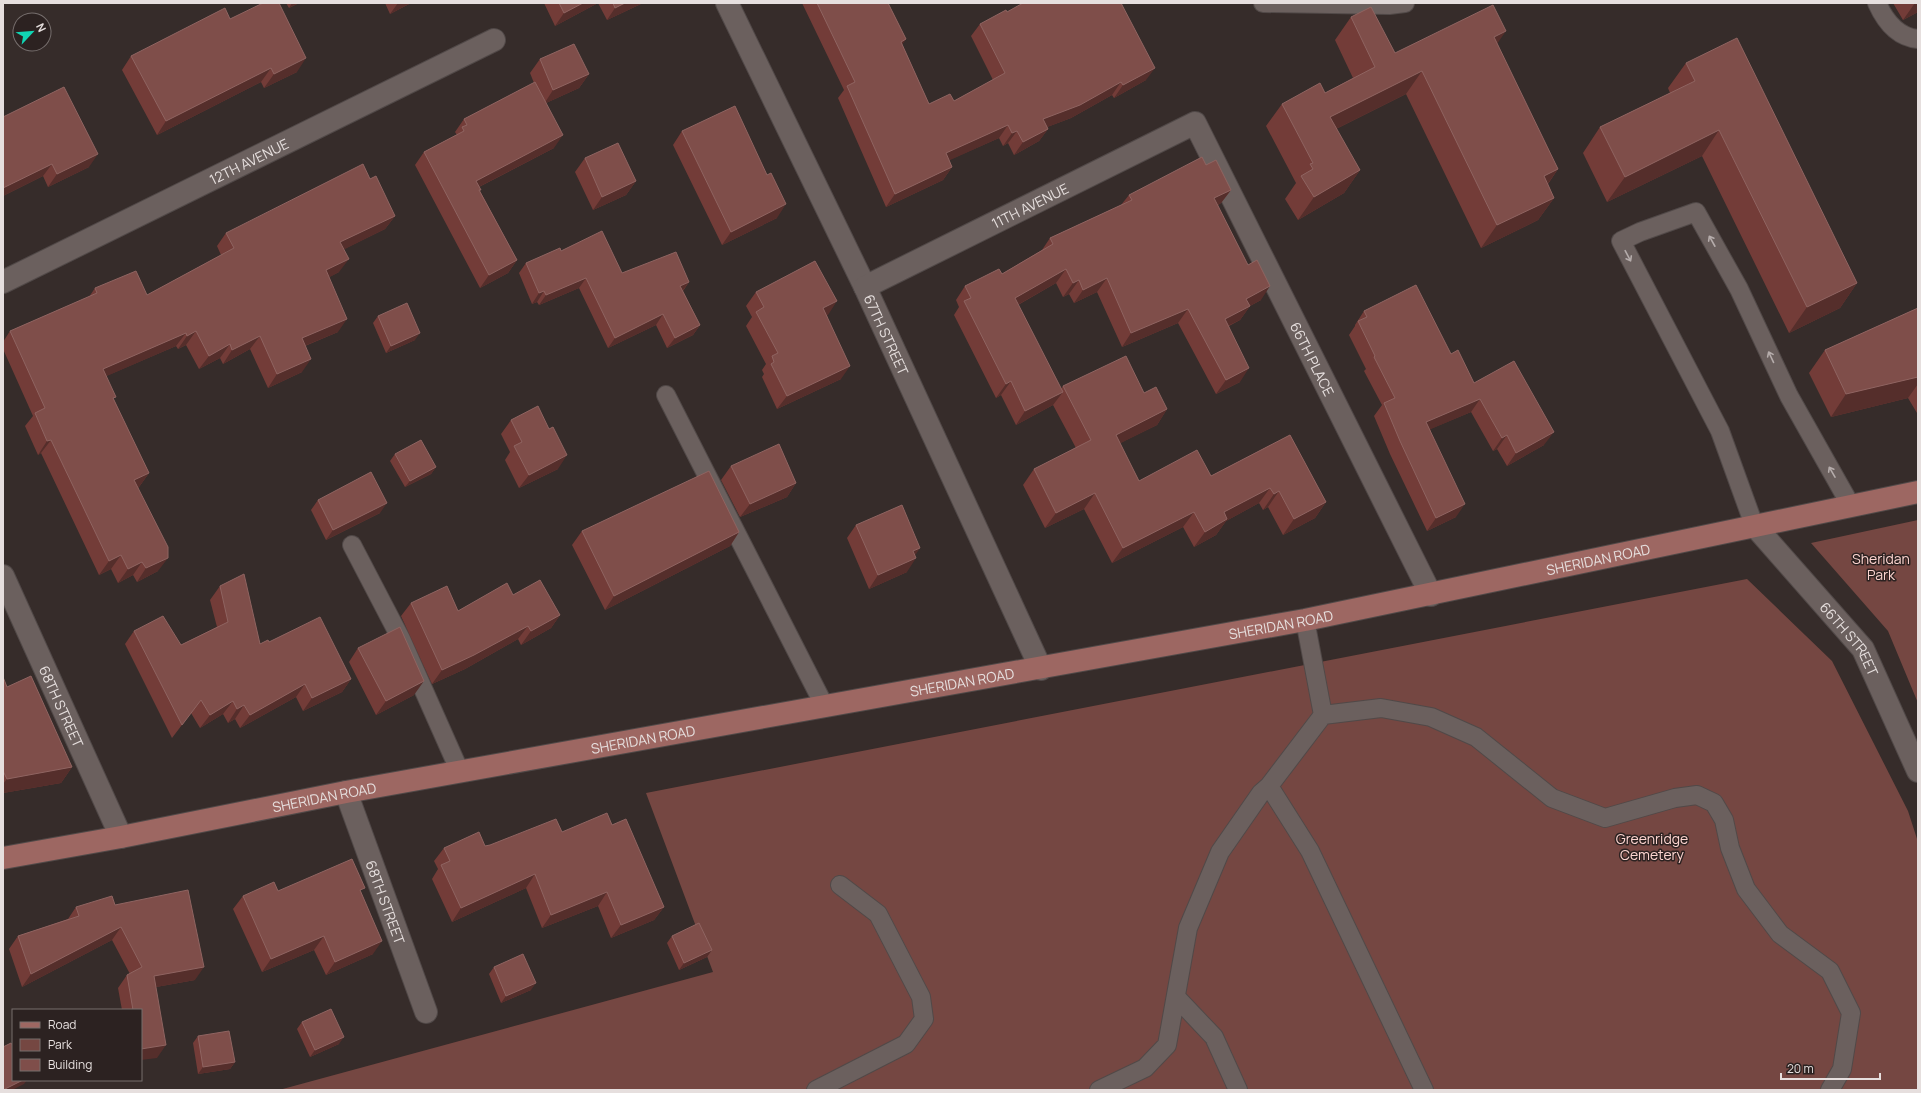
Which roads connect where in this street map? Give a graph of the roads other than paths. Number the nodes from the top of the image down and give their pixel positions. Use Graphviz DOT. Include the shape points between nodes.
graph roads {
  1 [pos="727,3"];
  2 [pos="1263,3"];
  3 [pos="1405,3"];
  4 [pos="1877,3"];
  5 [pos="1918,39"];
  6 [pos="494,40"];
  7 [pos="1195,123"];
  8 [pos="3,282"];
  9 [pos="864,287"];
  10 [pos="666,394"];
  11 [pos="1918,492"];
  12 [pos="1851,506"];
  13 [pos="1754,525"];
  14 [pos="352,545"];
  15 [pos="3,576"];
  16 [pos="1431,595"];
  17 [pos="1305,620"];
  18 [pos="1041,669"];
  19 [pos="825,707"];
  20 [pos="1323,715"];
  21 [pos="1918,771"];
  22 [pos="460,772"];
  23 [pos="1269,786"];
  24 [pos="346,792"];
  25 [pos="121,837"];
  26 [pos="3,858"];
  27 [pos="840,885"];
  28 [pos="1176,997"];
  29 [pos="426,1012"];
  30 [pos="816,1090"];
  31 [pos="1099,1090"];
  32 [pos="1238,1090"];
  33 [pos="1424,1090"];
  34 [pos="1830,1090"];
  1 -- 9 [label="street, 67TH STREET"];
  2 -- 3 [label="lane" via="1389,6"];
  4 -- 5 [label="lane" via="1884,19 1906,38"];
  6 -- 8 [label="street, 12TH AVENUE"];
  7 -- 9 [label="street, 11TH AVENUE"];
  7 -- 16 [label="street, 66TH PLACE"];
  9 -- 18 [label="street, 67TH STREET"];
  10 -- 19 [label="lane"];
  11 -- 12 [label="main road, SHERIDAN ROAD"];
  12 -- 13 [label="main road, SHERIDAN ROAD"];
  12 -- 13 [label="lane, one-way" via="1789,396 1739,289 1696,212 1620,241 1720,431"];
  13 -- 16 [label="main road, SHERIDAN ROAD"];
  13 -- 21 [label="street, 66TH STREET" via="1863,649"];
  14 -- 22 [label="lane" via="401,639"];
  15 -- 25 [label="street, 68TH STREET"];
  16 -- 17 [label="main road, SHERIDAN ROAD"];
  17 -- 18 [label="main road, SHERIDAN ROAD"];
  17 -- 20 [label="lane"];
  18 -- 19 [label="main road, SHERIDAN ROAD"];
  19 -- 22 [label="main road, SHERIDAN ROAD"];
  20 -- 23 [label="lane"];
  20 -- 34 [label="lane" via="1381,708 1431,717 1476,737 1552,798 1605,818 1675,798 1697,795 1714,803 1724,820 1730,848 1746,889 1780,934 1830,971 1851,1013 1842,1069"];
  22 -- 24 [label="main road, SHERIDAN ROAD"];
  23 -- 28 [label="lane" via="1261,793 1220,852 1188,928"];
  23 -- 33 [label="lane" via="1310,851"];
  24 -- 25 [label="main road, SHERIDAN ROAD"];
  24 -- 29 [label="street, 68TH STREET"];
  25 -- 26 [label="main road, SHERIDAN ROAD"];
  27 -- 30 [label="lane" via="878,914 921,997 924,1019 906,1044"];
  28 -- 31 [label="lane" via="1167,1045 1145,1068"];
  28 -- 32 [label="lane" via="1214,1037"];
}
